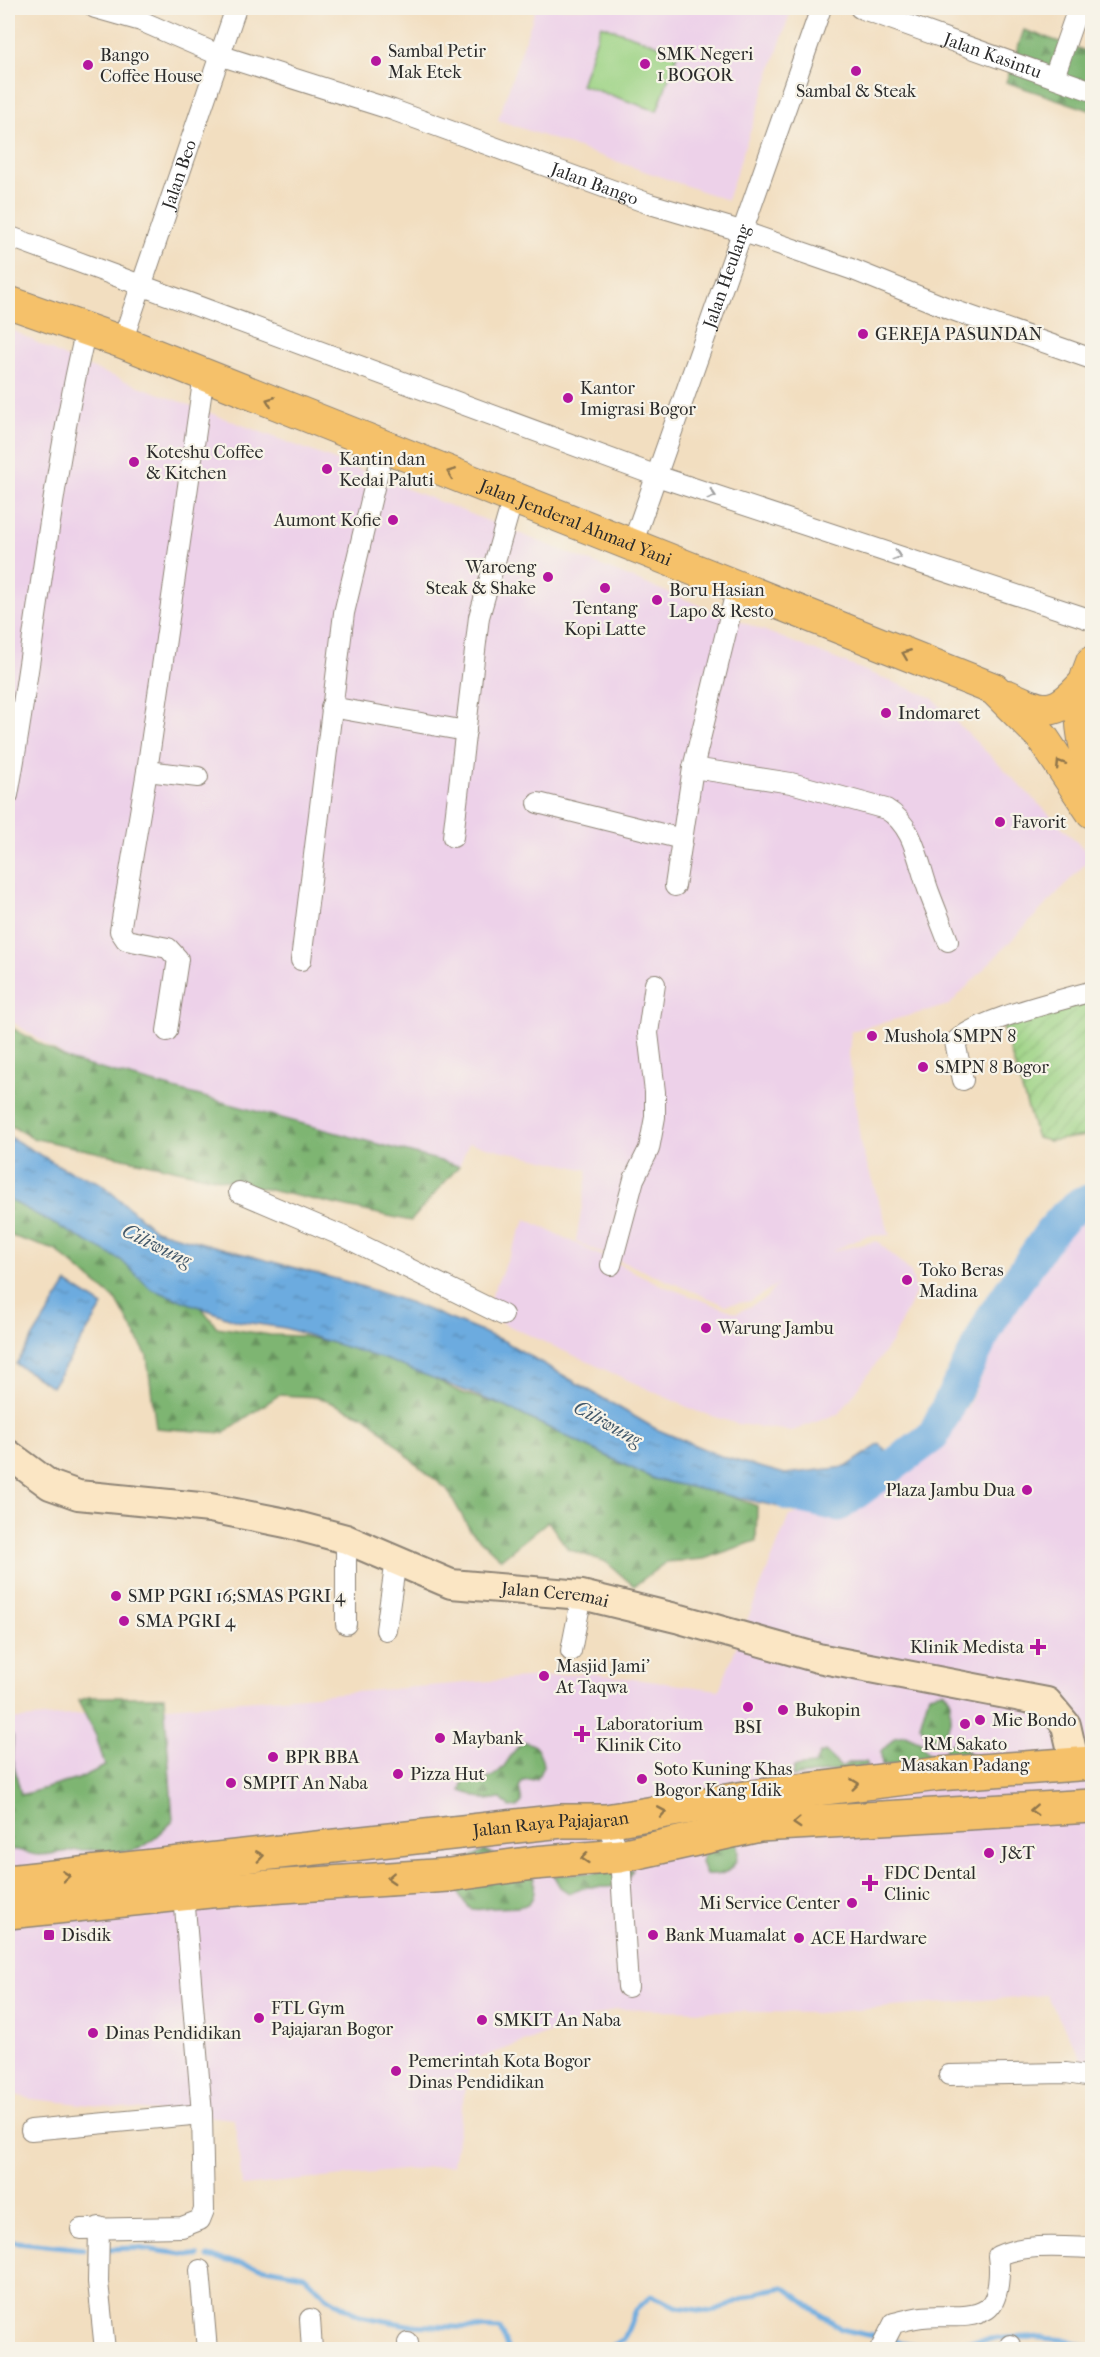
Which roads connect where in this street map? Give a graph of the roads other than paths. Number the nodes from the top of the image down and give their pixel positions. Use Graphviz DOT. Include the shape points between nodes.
graph roads {
  1 [pos="95,8"];
  2 [pos="236,8"];
  3 [pos="821,8"];
  4 [pos="860,8"];
  5 [pos="1078,8"];
  6 [pos="219,56"];
  7 [pos="1054,77"];
  8 [pos="1092,91"];
  9 [pos="741,231"];
  10 [pos="8,236"];
  11 [pos="142,285"];
  12 [pos="8,302"];
  13 [pos="86,329"];
  14 [pos="122,342"];
  15 [pos="1092,359"];
  16 [pos="204,375"];
  17 [pos="384,446"];
  18 [pos="657,476"];
  19 [pos="513,498"];
  20 [pos="632,545"];
  21 [pos="737,587"];
  22 [pos="1092,620"];
  23 [pos="1087,674"];
  24 [pos="994,689"];
  25 [pos="331,707"];
  26 [pos="466,731"];
  27 [pos="693,768"];
  28 [pos="147,771"];
  29 [pos="1092,772"];
  30 [pos="198,777"];
  31 [pos="8,795"];
  32 [pos="538,803"];
  33 [pos="1092,812"];
  34 [pos="453,837"];
  35 [pos="682,839"];
  36 [pos="675,886"];
  37 [pos="948,941"];
  38 [pos="302,960"];
  39 [pos="655,984"];
  40 [pos="1092,991"];
  41 [pos="166,1032"];
  42 [pos="963,1080"];
  43 [pos="239,1192"];
  44 [pos="611,1265"];
  45 [pos="503,1315"];
  46 [pos="8,1454"];
  47 [pos="346,1539"];
  48 [pos="396,1560"];
  49 [pos="582,1595"];
  50 [pos="346,1624"];
  51 [pos="386,1630"];
  52 [pos="571,1651"];
  53 [pos="1084,1763"];
  54 [pos="1092,1806"];
  55 [pos="606,1821"];
  56 [pos="620,1856"];
  57 [pos="8,1882"];
  58 [pos="184,1895"];
  59 [pos="8,1912"];
  60 [pos="628,1988"];
  61 [pos="949,2075"];
  62 [pos="1092,2078"];
  63 [pos="202,2114"];
  64 [pos="31,2130"];
  65 [pos="1092,2248"];
  66 [pos="200,2270"];
  67 [pos="310,2319"];
  68 [pos="105,2349"];
  69 [pos="207,2349"];
  70 [pos="312,2349"];
  71 [pos="880,2349"];
  1 -- 6 [label="street, Jalan Bango" via="141,21"];
  2 -- 6 [label="street, Jalan Beo"];
  3 -- 9 [label="street, Jalan Heulang"];
  4 -- 7 [label="street, Jalan Kasintu"];
  5 -- 7 [label="street"];
  6 -- 9 [label="street, Jalan Bango" via="393,110 640,201"];
  6 -- 11 [label="street, Jalan Beo"];
  7 -- 8 [label="street, Jalan Kasintu"];
  9 -- 15 [label="street, Jalan Bango"];
  9 -- 18 [label="street, Jalan Heulang"];
  10 -- 11 [label="street"];
  11 -- 14 [label="street, Jalan Beo"];
  11 -- 18 [label="street"];
  12 -- 13 [label="main road, Jalan Jenderal Ahmad Yani"];
  13 -- 14 [label="main road, Jalan Jenderal Ahmad Yani"];
  13 -- 31 [label="street"];
  14 -- 16 [label="main road, Jalan Jenderal Ahmad Yani"];
  17 -- 16 [label="main road, Jalan Jenderal Ahmad Yani, one-way"];
  16 -- 28 [label="street"];
  19 -- 17 [label="main road, Jalan Jenderal Ahmad Yani, one-way"];
  17 -- 25 [label="street" via="344,613"];
  18 -- 20 [label="street, Jalan Heulang"];
  18 -- 22 [label="street, one-way"];
  19 -- 20 [label="main road, Jalan Jenderal Ahmad Yani"];
  19 -- 26 [label="street" via="482,604"];
  20 -- 21 [label="main road, Jalan Jenderal Ahmad Yani"];
  24 -- 21 [label="main road, Jalan Jenderal Ahmad Yani, one-way"];
  21 -- 27 [label="street"];
  23 -- 24 [label="main road" via="1065,705 1046,710"];
  23 -- 29 [label="main road" via="1083,736"];
  33 -- 24 [label="main road, Jalan Jenderal Ahmad Yani, one-way" via="1038,732"];
  25 -- 26 [label="street"];
  25 -- 38 [label="street"];
  26 -- 34 [label="street"];
  27 -- 35 [label="street"];
  27 -- 37 [label="street" via="791,783 896,815 915,846"];
  28 -- 30 [label="street"];
  28 -- 41 [label="street" via="120,931 126,940 168,948 178,959"];
  32 -- 35 [label="street"];
  35 -- 36 [label="street"];
  39 -- 44 [label="street" via="648,1033 655,1117 649,1149 634,1179"];
  40 -- 42 [label="street" via="993,1022 959,1038 955,1042"];
  43 -- 45 [label="street" via="347,1239"];
  46 -- 47 [label="street, Jalan Ceremai" via="50,1485 78,1495 210,1508"];
  47 -- 48 [label="street, Jalan Ceremai"];
  47 -- 50 [label="street"];
  48 -- 49 [label="street, Jalan Ceremai" via="451,1584"];
  48 -- 51 [label="street"];
  49 -- 52 [label="street"];
  49 -- 53 [label="street, Jalan Ceremai" via="818,1658 1047,1702 1066,1725"];
  55 -- 53 [label="highway, Jalan Raya Pajajaran, one-way" via="763,1795 938,1774"];
  54 -- 56 [label="highway, Jalan Raya Pajajaran, one-way" via="760,1825"];
  55 -- 56 [label="street"];
  57 -- 55 [label="highway, Jalan Raya Pajajaran, one-way" via="562,1821"];
  56 -- 58 [label="highway, Jalan Raya Pajajaran, one-way" via="449,1875"];
  56 -- 60 [label="street"];
  58 -- 59 [label="highway, Jalan Raya Pajajaran"];
  58 -- 63 [label="street"];
  61 -- 62 [label="street" via="1066,2073"];
  63 -- 64 [label="street"];
  63 -- 68 [label="street" via="204,2198 200,2220 182,2228 90,2228"];
  65 -- 71 [label="street" via="1008,2251 998,2256 1000,2271 989,2308 976,2314 894,2323"];
  66 -- 69 [label="street"];
  67 -- 70 [label="street"];
}
